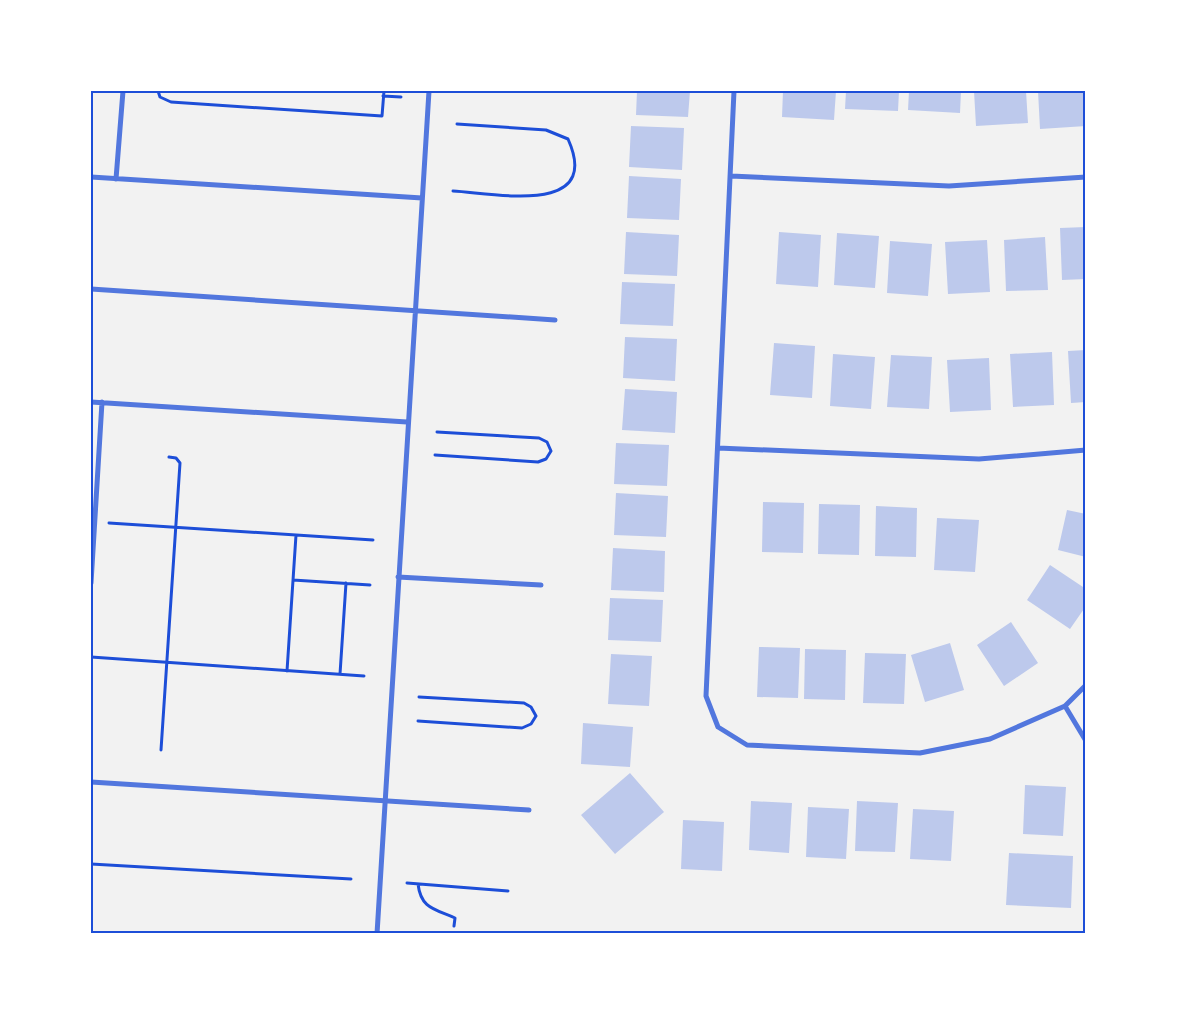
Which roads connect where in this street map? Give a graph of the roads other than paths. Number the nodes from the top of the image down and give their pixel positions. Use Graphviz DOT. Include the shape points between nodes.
graph roads {
  1 [pos="123,91"];
  2 [pos="429,91"];
  3 [pos="734,91"];
  4 [pos="731,176"];
  5 [pos="91,177"];
  6 [pos="1086,177"];
  7 [pos="116,179"];
  8 [pos="422,198"];
  9 [pos="91,289"];
  10 [pos="414,310"];
  11 [pos="555,320"];
  12 [pos="91,402"];
  13 [pos="102,402"];
  14 [pos="407,422"];
  15 [pos="718,448"];
  16 [pos="1086,450"];
  17 [pos="398,577"];
  18 [pos="91,583"];
  19 [pos="541,586"];
  20 [pos="1086,685"];
  21 [pos="1065,706"];
  22 [pos="1086,741"];
  23 [pos="91,782"];
  24 [pos="384,801"];
  25 [pos="529,810"];
  26 [pos="377,934"];
  1 -- 7 [label="street"];
  2 -- 8 [label="street"];
  3 -- 4 [label="street"];
  4 -- 6 [label="street" via="949,186"];
  4 -- 15 [label="street"];
  5 -- 7 [label="street"];
  7 -- 8 [label="street"];
  8 -- 10 [label="street"];
  9 -- 10 [label="street"];
  10 -- 11 [label="street"];
  10 -- 14 [label="street"];
  12 -- 13 [label="street"];
  13 -- 14 [label="street"];
  13 -- 18 [label="street"];
  14 -- 17 [label="street"];
  15 -- 16 [label="street" via="979,459"];
  15 -- 21 [label="street" via="706,696 718,727 747,745 920,753 990,739"];
  17 -- 19 [label="street"];
  17 -- 24 [label="street"];
  20 -- 21 [label="street"];
  21 -- 22 [label="street"];
  23 -- 24 [label="street"];
  24 -- 25 [label="street"];
  24 -- 26 [label="street"];
}
